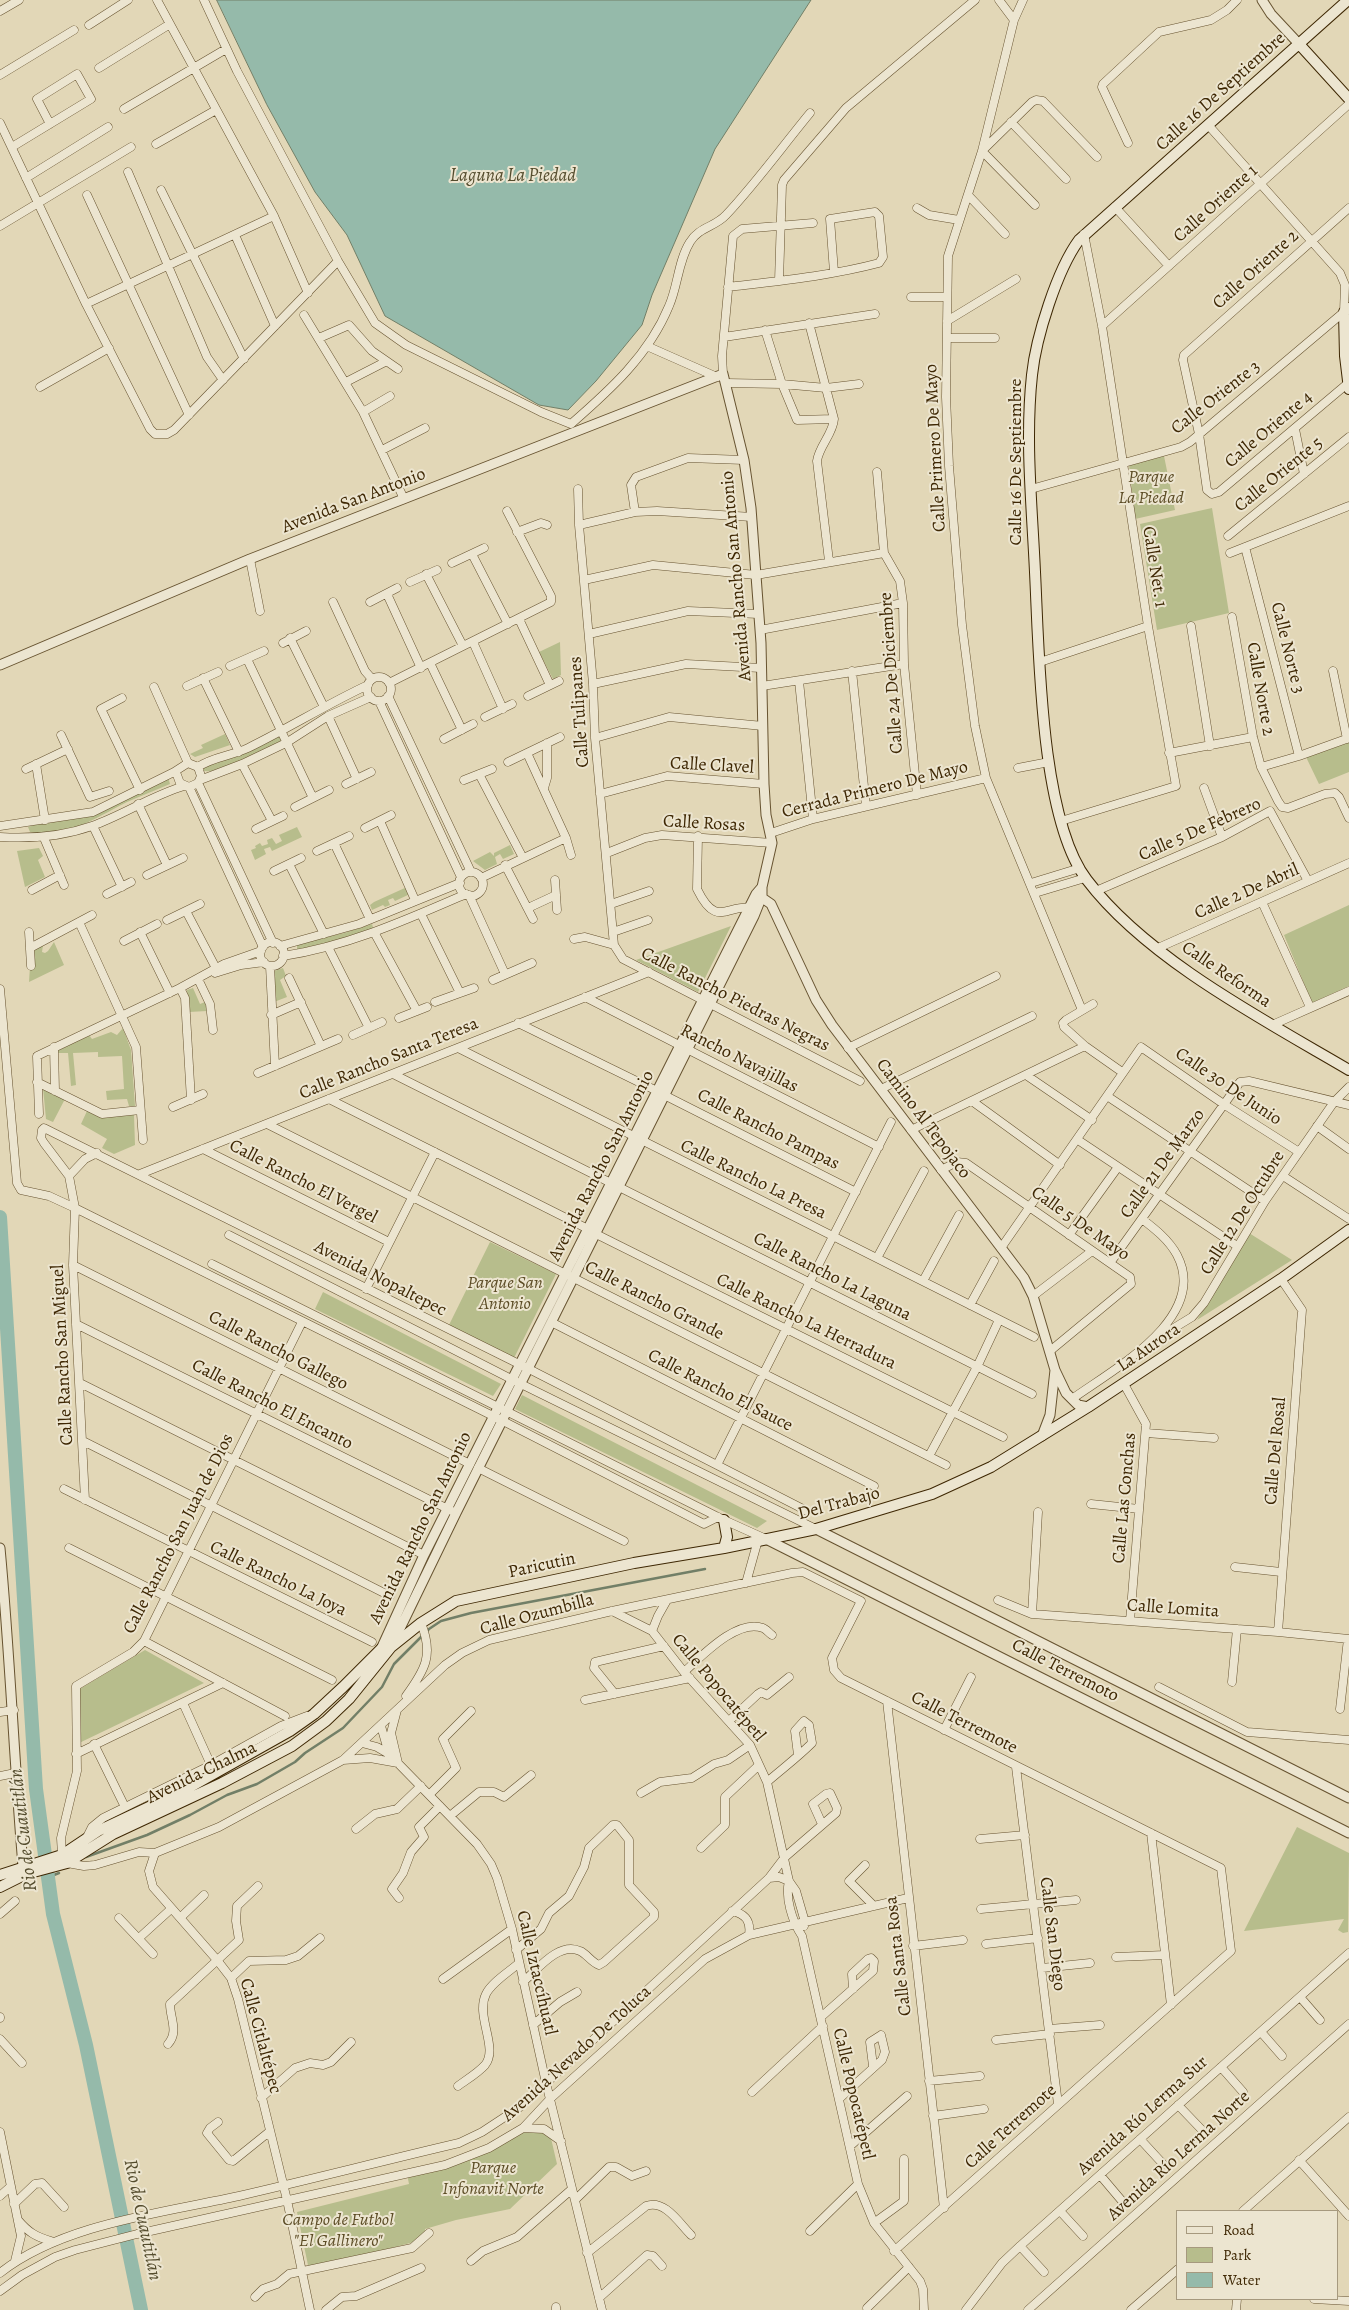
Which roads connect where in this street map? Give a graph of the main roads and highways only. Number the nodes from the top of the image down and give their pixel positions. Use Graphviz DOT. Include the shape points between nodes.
graph roads {
  1 [pos="1348,0"];
  2 [pos="1299,44"];
  3 [pos="1349,99"];
  4 [pos="1347,310"];
  5 [pos="1348,387"];
  6 [pos="1096,891"];
  7 [pos="1349,1070"];
  8 [pos="1349,1230"];
  9 [pos="960,1483"];
  10 [pos="721,1518"];
  11 [pos="724,1548"];
  12 [pos="386,1648"];
  13 [pos="56,1862"];
  14 [pos="0,1874"];
  15 [pos="0,1887"];
  1 -- 2 [label="main road, Calle 16 De Septiembre"];
  2 -- 3 [label="main road"];
  2 -- 6 [label="main road, Calle 16 De Septiembre" via="1084,234 1062,274 1036,350 1030,419 1031,489 1049,762 1061,821 1080,868"];
  4 -- 5 [label="main road"];
  6 -- 7 [label="main road, Calle Reforma" via="1190,973"];
  8 -- 9 [label="main road, La Aurora" via="1124,1384"];
  9 -- 11 [label="main road, Del Trabajo" via="816,1529"];
  10 -- 11 [label="main road" via="728,1537"];
  11 -- 12 [label="main road, Paricutin" via="634,1562 456,1601 422,1627"];
  12 -- 13 [label="main road, Avenida Chalma" via="314,1714 290,1731 185,1790 98,1831"];
  12 -- 13 [label="main road, Avenida Chalma" via="349,1699 292,1746"];
  13 -- 14 [label="main road, Avenida Chalma" via="23,1866"];
  13 -- 15 [label="main road, Avenida Chalma"];
}
